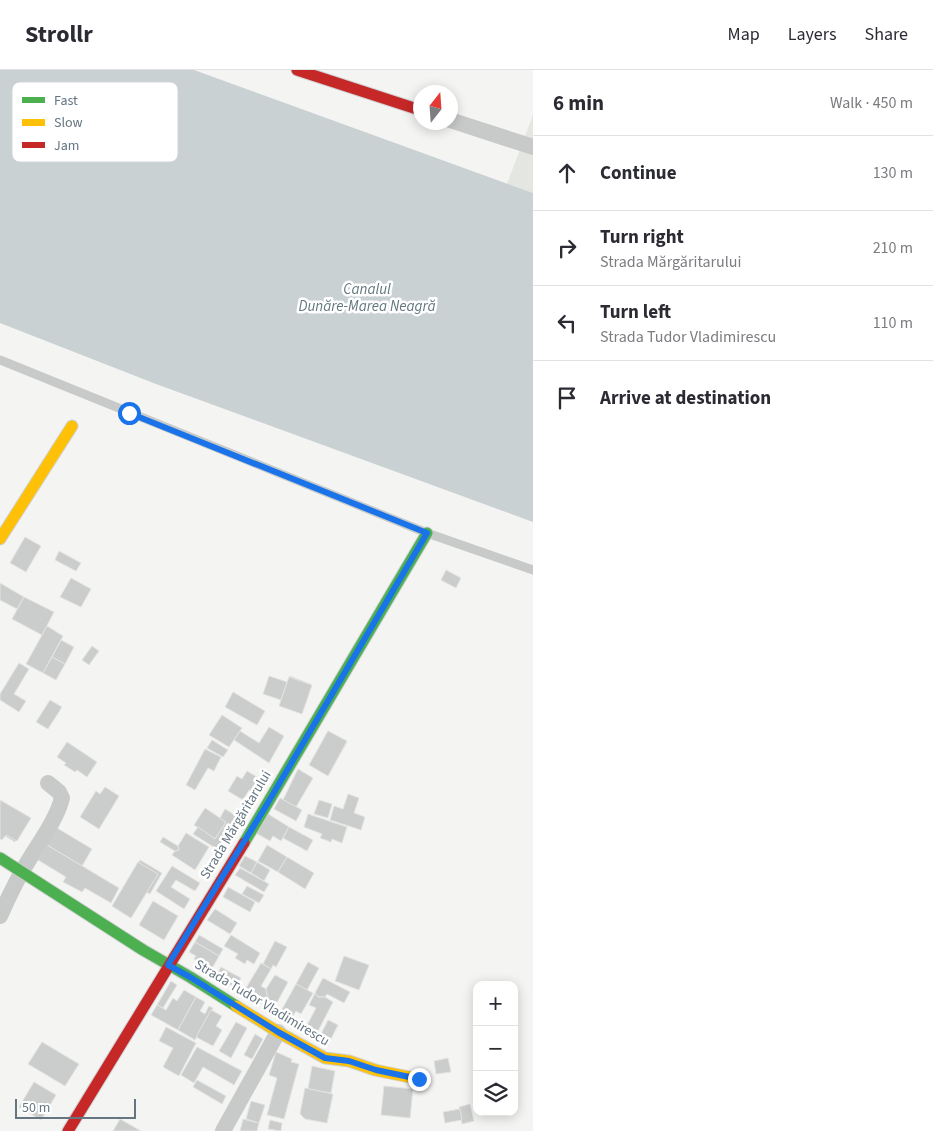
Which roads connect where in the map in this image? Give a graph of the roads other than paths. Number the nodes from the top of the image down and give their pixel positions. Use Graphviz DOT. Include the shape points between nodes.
graph roads {
  1 [pos="297,70"];
  2 [pos="413,108"];
  3 [pos="458,123"];
  4 [pos="533,147"];
  5 [pos="0,360"];
  6 [pos="72,426"];
  7 [pos="427,533"];
  8 [pos="0,539"];
  9 [pos="533,570"];
  10 [pos="48,783"];
  11 [pos="0,858"];
  12 [pos="22,872"];
  13 [pos="0,916"];
  14 [pos="168,965"];
  15 [pos="278,1032"];
  16 [pos="419,1079"];
  17 [pos="68,1131"];
  18 [pos="223,1131"];
  1 -- 2 [label="street"];
  3 -- 4 [label="street"];
  5 -- 7 [label="lane"];
  6 -- 8 [label="street"];
  7 -- 9 [label="lane"];
  7 -- 14 [label="street, Strada Mărgăritarului"];
  10 -- 12 [label="street" via="62,798 60,805"];
  11 -- 12 [label="street, Strada Tudor Vladimirescu"];
  12 -- 13 [label="street"];
  12 -- 14 [label="street, Strada Tudor Vladimirescu"];
  14 -- 15 [label="street, Strada Tudor Vladimirescu"];
  14 -- 17 [label="street, Strada Mărgăritarului"];
  15 -- 16 [label="street, Strada Tudor Vladimirescu" via="325,1058"];
  15 -- 18 [label="street"];
}
